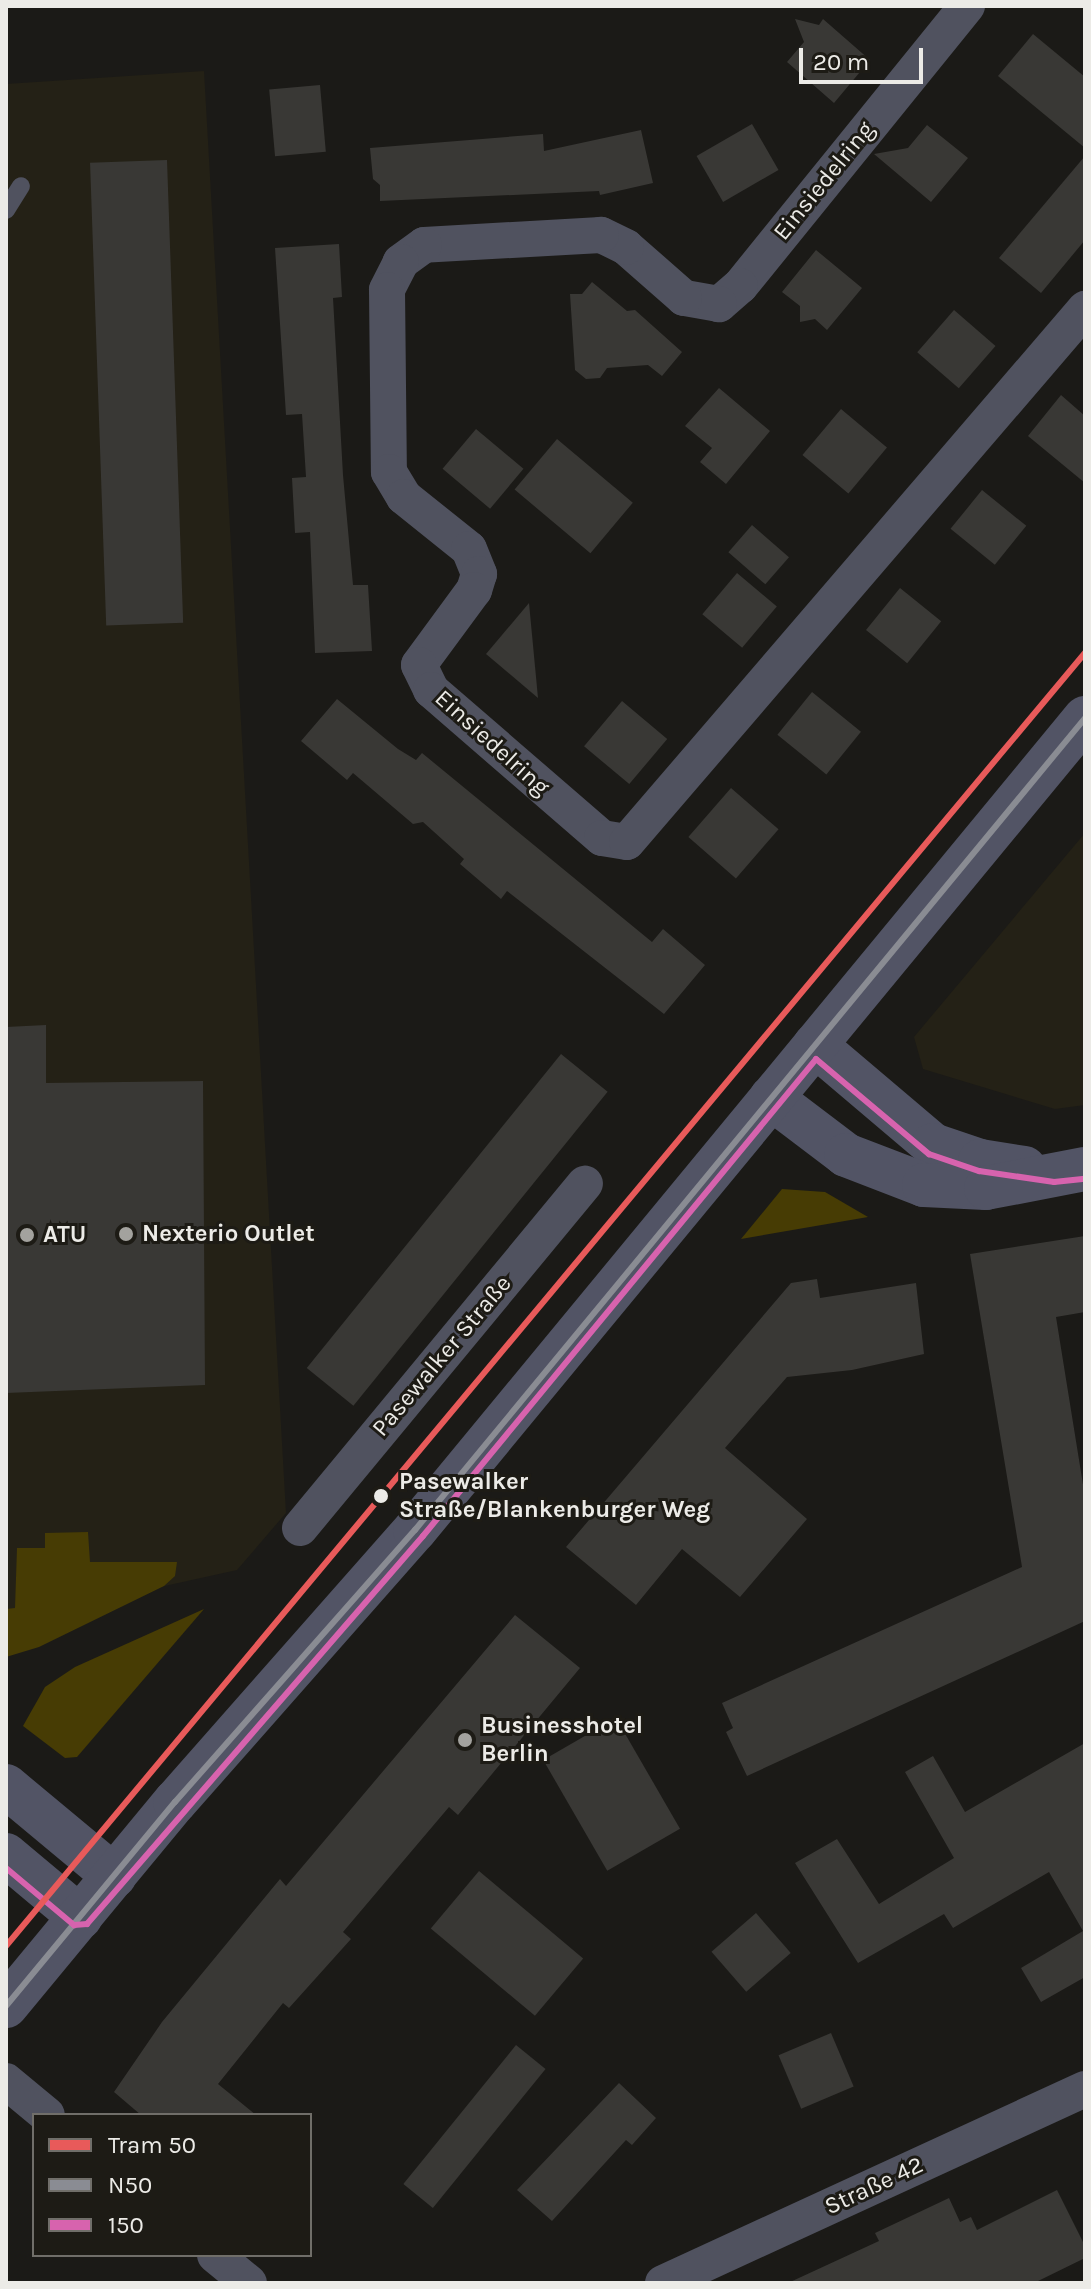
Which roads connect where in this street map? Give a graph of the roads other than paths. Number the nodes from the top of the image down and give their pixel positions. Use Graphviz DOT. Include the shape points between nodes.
graph roads {
  1 [pos="967,6"];
  2 [pos="21,186"];
  3 [pos="6,210"];
  4 [pos="1085,309"];
  5 [pos="1085,718"];
  6 [pos="815,1045"];
  7 [pos="771,1098"];
  8 [pos="1069,1170"];
  9 [pos="585,1184"];
  10 [pos="300,1528"];
  11 [pos="6,1786"];
  12 [pos="6,1855"];
  13 [pos="114,1876"];
  14 [pos="80,1917"];
  15 [pos="6,2006"];
  16 [pos="6,2081"];
  17 [pos="1085,2089"];
  18 [pos="45,2113"];
  19 [pos="217,2257"];
  20 [pos="249,2283"];
  21 [pos="663,2283"];
  1 -- 4 [label="street, Einsiedelring" via="740,286 719,304 684,298 626,247 601,235 424,245 401,262 387,290 389,472 404,497 469,549 479,574 474,590 419,665 431,690 602,838 627,842"];
  2 -- 3 [label="lane"];
  5 -- 6 [label="main road"];
  6 -- 7 [label="main road"];
  6 -- 8 [label="main road" via="933,1145 980,1161"];
  7 -- 8 [label="main road" via="846,1155 924,1185 986,1188"];
  7 -- 13 [label="main road" via="415,1530"];
  9 -- 10 [label="street, Pasewalker Straße"];
  11 -- 13 [label="main road"];
  12 -- 14 [label="main road"];
  13 -- 14 [label="main road"];
  14 -- 15 [label="main road"];
  16 -- 18 [label="street"];
  17 -- 21 [label="street, Straße 42"];
  19 -- 20 [label="street"];
}
